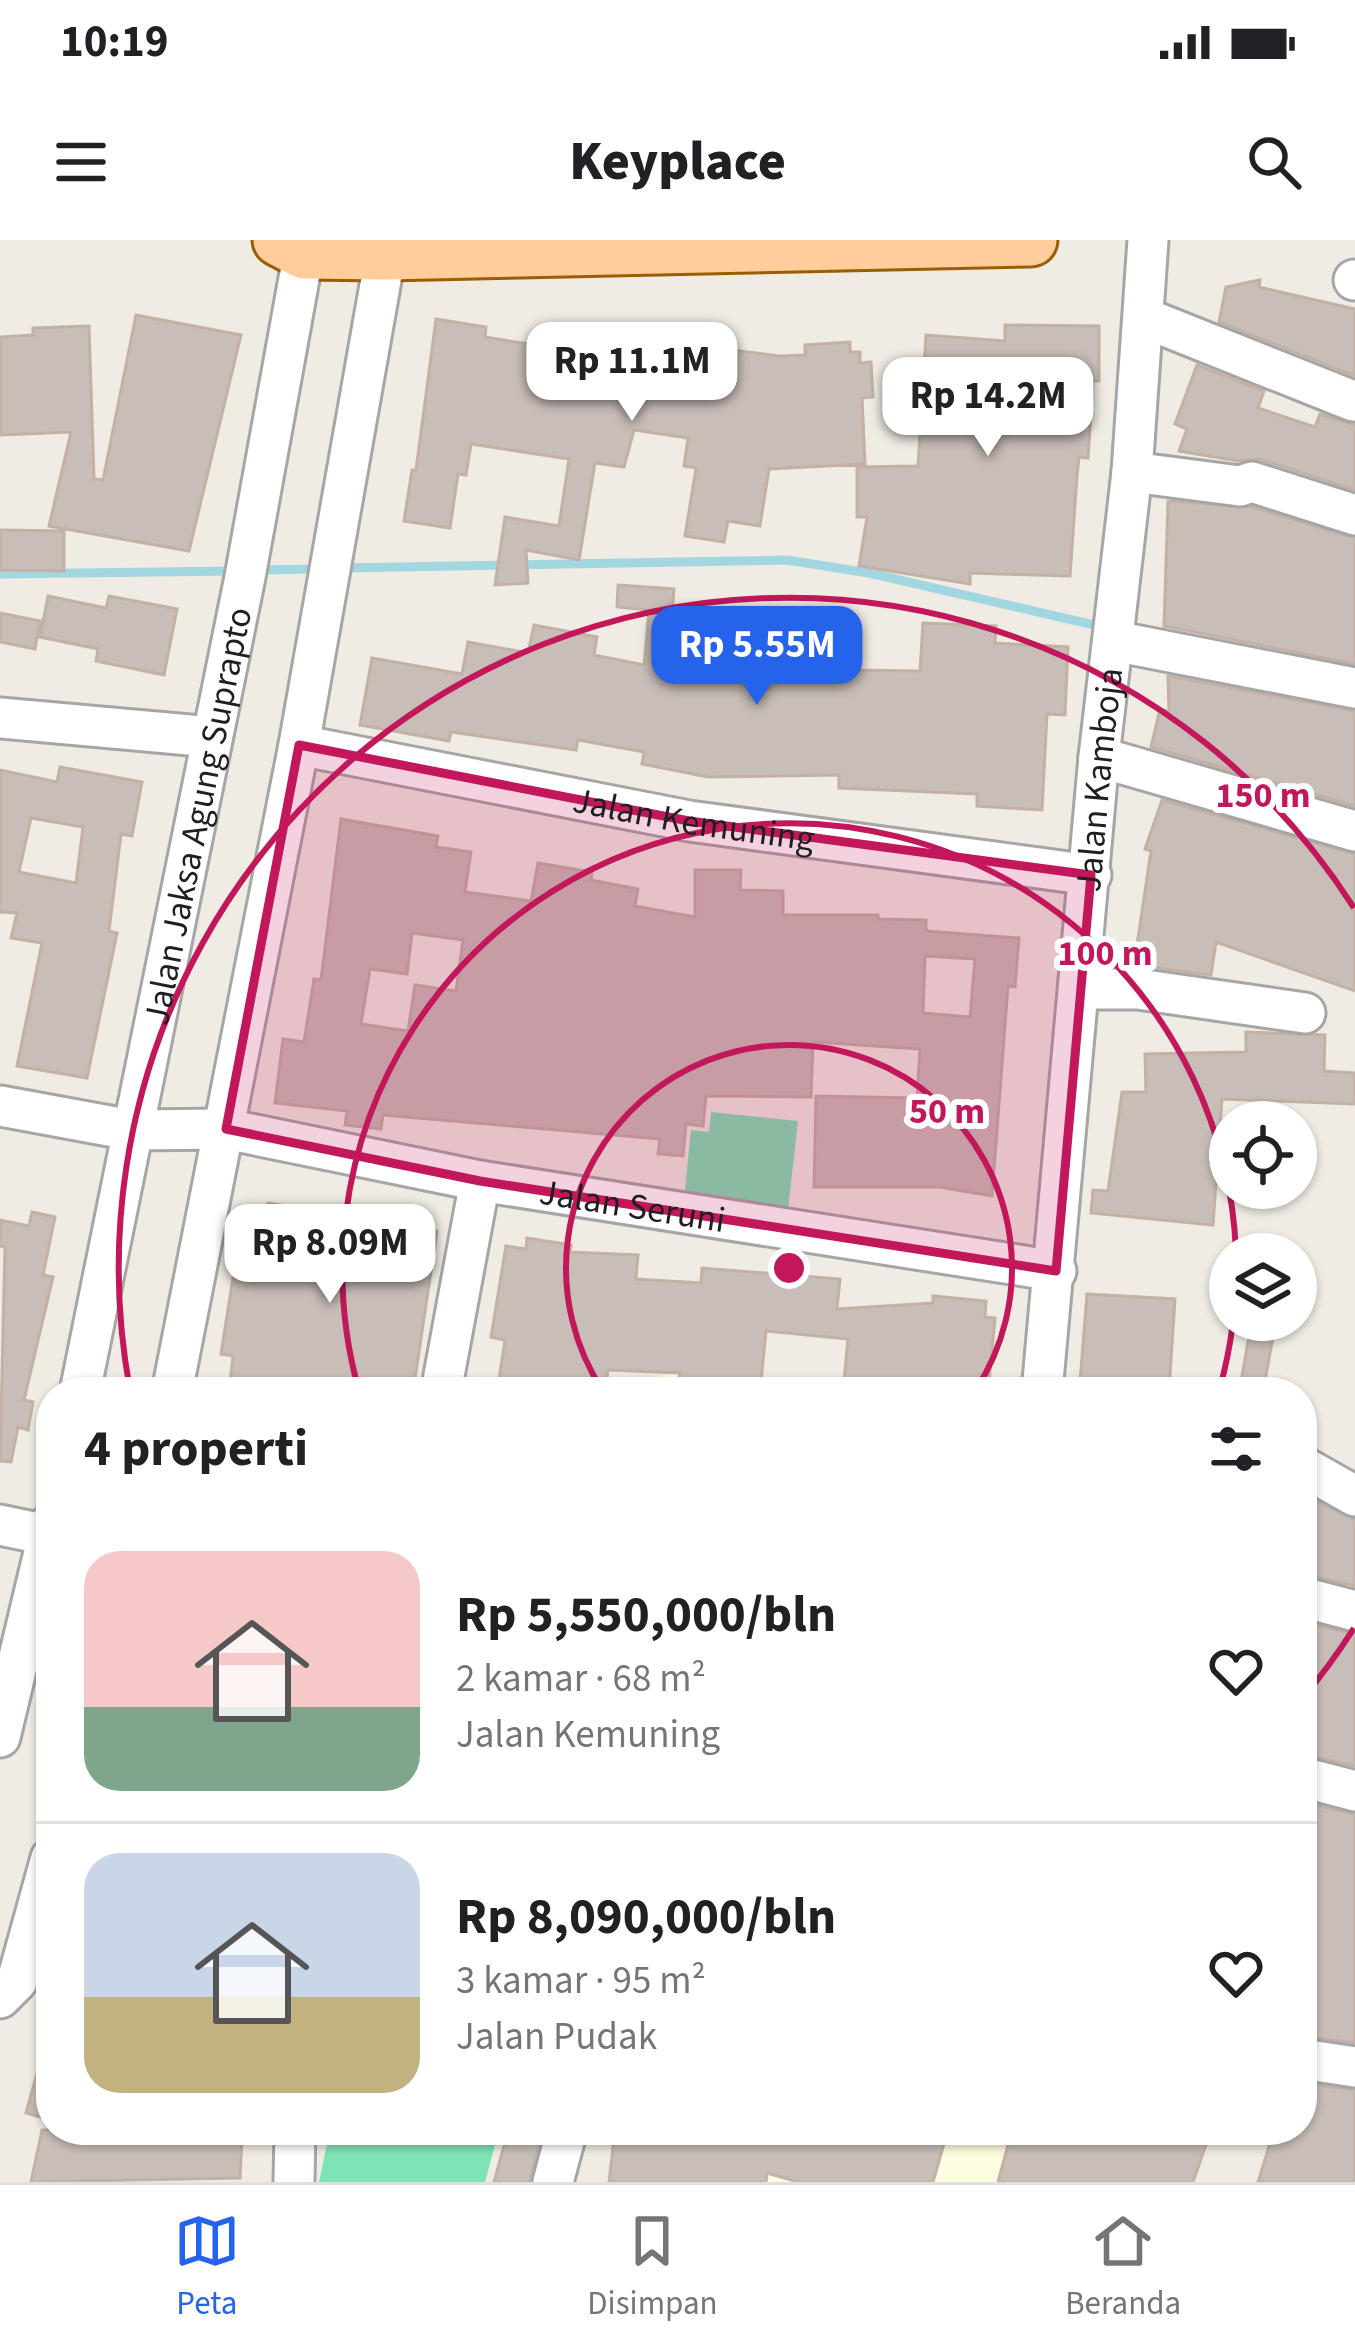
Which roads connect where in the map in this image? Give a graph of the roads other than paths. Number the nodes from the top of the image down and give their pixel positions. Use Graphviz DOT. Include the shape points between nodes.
graph roads {
  1 [pos="1031,240"];
  2 [pos="1148,240"];
  3 [pos="296,244"];
  4 [pos="387,247"];
  5 [pos="1145,318"];
  6 [pos="1353,401"];
  7 [pos="1132,472"];
  8 [pos="1355,515"];
  9 [pos="1115,633"];
  10 [pos="1355,688"];
  11 [pos="0,718"];
  12 [pos="212,737"];
  13 [pos="299,745"];
  14 [pos="1099,757"];
  15 [pos="1355,831"];
  16 [pos="1090,875"];
  17 [pos="1081,988"];
  18 [pos="1305,1013"];
  19 [pos="0,1106"];
  20 [pos="226,1129"];
  21 [pos="131,1130"];
  22 [pos="480,1181"];
  23 [pos="1056,1271"];
  24 [pos="83,1377"];
  25 [pos="175,1377"];
  26 [pos="444,1377"];
  27 [pos="1044,1377"];
  28 [pos="1317,1474"];
  29 [pos="1355,1496"];
  30 [pos="0,1525"];
  31 [pos="36,1528"];
  32 [pos="36,1588"];
  33 [pos="1317,1601"];
  34 [pos="1355,1611"];
  35 [pos="0,1738"];
  36 [pos="1317,1781"];
  37 [pos="1355,1791"];
  38 [pos="36,1900"];
  39 [pos="6,1985"];
  40 [pos="1317,2061"];
  41 [pos="1355,2067"];
  42 [pos="295,2145"];
  43 [pos="563,2145"];
  44 [pos="294,2182"];
  45 [pos="553,2182"];
  1 -- 4 [label="main road"];
  2 -- 5 [label="street, Jalan Kamboja"];
  3 -- 4 [label="main road"];
  3 -- 12 [label="street, Jalan Jaksa Agung Suprapto"];
  4 -- 13 [label="street"];
  5 -- 6 [label="street"];
  5 -- 7 [label="street, Jalan Kamboja"];
  7 -- 8 [label="street" via="1252,482"];
  7 -- 9 [label="street, Jalan Kamboja"];
  9 -- 10 [label="street"];
  9 -- 14 [label="street, Jalan Kamboja"];
  11 -- 12 [label="street"];
  12 -- 21 [label="street, Jalan Jaksa Agung Suprapto"];
  13 -- 16 [label="street, Jalan Kemuning" via="688,820"];
  13 -- 20 [label="street"];
  14 -- 15 [label="street"];
  14 -- 16 [label="street, Jalan Kamboja"];
  16 -- 17 [label="street, Jalan Kamboja"];
  17 -- 18 [label="street"];
  17 -- 23 [label="street, Jalan Kamboja"];
  19 -- 21 [label="street, Jalan Seruni"];
  20 -- 21 [label="street, Jalan Seruni"];
  20 -- 22 [label="street, Jalan Seruni"];
  20 -- 25 [label="street"];
  21 -- 24 [label="street, Jalan Jaksa Agung Suprapto"];
  22 -- 23 [label="street, Jalan Seruni"];
  22 -- 26 [label="street"];
  23 -- 27 [label="street, Jalan Kamboja"];
  28 -- 29 [label="street"];
  30 -- 31 [label="street"];
  32 -- 35 [label="street"];
  33 -- 34 [label="street"];
  36 -- 37 [label="street"];
  38 -- 39 [label="street"];
  40 -- 41 [label="street"];
  42 -- 44 [label="street"];
  43 -- 45 [label="street"];
}
